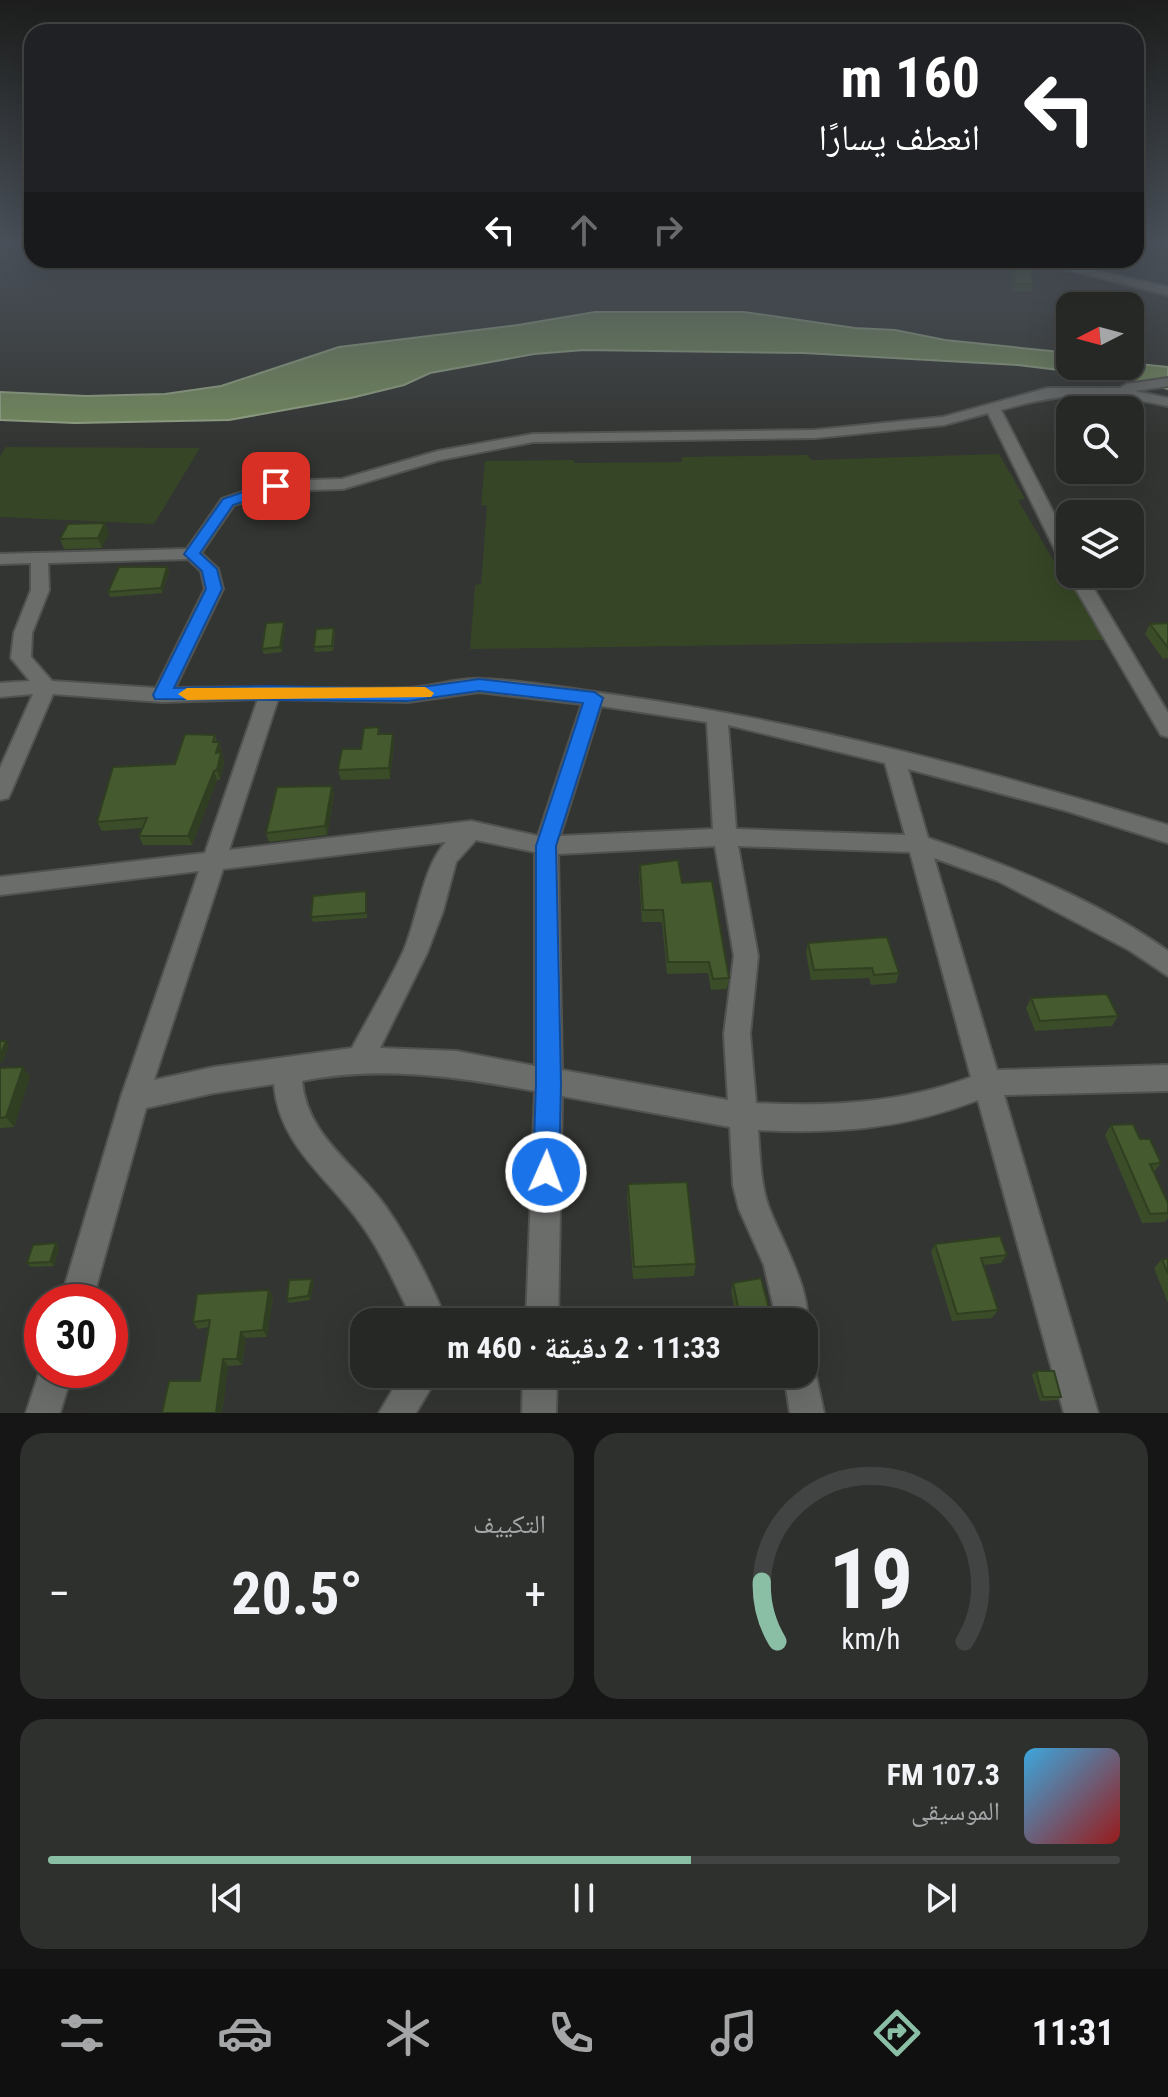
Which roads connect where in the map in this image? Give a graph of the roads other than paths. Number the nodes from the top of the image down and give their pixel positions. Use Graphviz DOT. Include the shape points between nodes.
graph roads {
  1 [pos="1168,382"];
  2 [pos="1111,390"];
  3 [pos="1168,402"];
  4 [pos="993,408"];
  5 [pos="1056,534"];
  6 [pos="192,554"];
  7 [pos="39,558"];
  8 [pos="0,559"];
  9 [pos="1084,588"];
  10 [pos="46,687"];
  11 [pos="0,690"];
  12 [pos="270,692"];
  13 [pos="162,695"];
  14 [pos="594,698"];
  15 [pos="717,716"];
  16 [pos="1168,730"];
  17 [pos="894,757"];
  18 [pos="0,792"];
  19 [pos="471,830"];
  20 [pos="1168,834"];
  21 [pos="725,837"];
  22 [pos="920,844"];
  23 [pos="546,846"];
  24 [pos="215,859"];
  25 [pos="0,886"];
  26 [pos="1168,965"];
  27 [pos="360,1060"];
  28 [pos="1168,1078"];
  29 [pos="549,1083"];
  30 [pos="988,1083"];
  31 [pos="135,1097"];
  32 [pos="743,1116"];
  33 [pos="81,1284"];
  34 [pos="423,1308"];
  35 [pos="542,1308"];
  36 [pos="790,1308"];
  37 [pos="51,1388"];
  38 [pos="413,1388"];
  39 [pos="540,1388"];
  40 [pos="803,1388"];
  41 [pos="43,1413"];
  42 [pos="396,1413"];
  43 [pos="539,1413"];
  44 [pos="807,1413"];
  45 [pos="1081,1413"];
  1 -- 2 [label="street"];
  2 -- 3 [label="street"];
  2 -- 4 [label="street" via="1048,392"];
  4 -- 5 [label="street"];
  4 -- 6 [label="street" via="944,421 815,434 533,438 438,456 343,484 276,486 228,502"];
  6 -- 7 [label="street"];
  6 -- 13 [label="street" via="209,569 214,589"];
  7 -- 8 [label="street"];
  7 -- 10 [label="street" via="40,590 23,633 21,658"];
  9 -- 16 [label="street"];
  10 -- 11 [label="street"];
  10 -- 13 [label="street"];
  10 -- 18 [label="street"];
  12 -- 13 [label="street"];
  12 -- 14 [label="street" via="408,695 479,685"];
  12 -- 24 [label="street"];
  14 -- 15 [label="street"];
  14 -- 23 [label="street"];
  15 -- 17 [label="street"];
  15 -- 21 [label="street"];
  17 -- 20 [label="street"];
  17 -- 22 [label="street"];
  19 -- 23 [label="street"];
  19 -- 24 [label="street"];
  19 -- 27 [label="street" via="445,858 415,953"];
  21 -- 22 [label="street"];
  21 -- 23 [label="street"];
  21 -- 32 [label="street" via="746,956 737,1034"];
  22 -- 26 [label="street" via="1006,874 1138,943"];
  22 -- 30 [label="street"];
  23 -- 29 [label="street"];
  24 -- 25 [label="street"];
  24 -- 31 [label="street"];
  27 -- 29 [label="street" via="456,1064"];
  27 -- 31 [label="street"];
  27 -- 34 [label="street" via="287,1071 288,1090 301,1135 370,1210"];
  28 -- 30 [label="street"];
  29 -- 32 [label="street"];
  29 -- 35 [label="street"];
  30 -- 32 [label="street" via="937,1103 866,1116"];
  30 -- 45 [label="street"];
  31 -- 33 [label="street"];
  32 -- 36 [label="street" via="748,1185 783,1275"];
  37 -- 41 [label="street"];
  38 -- 42 [label="street"];
  39 -- 43 [label="street"];
  40 -- 44 [label="street"];
}
